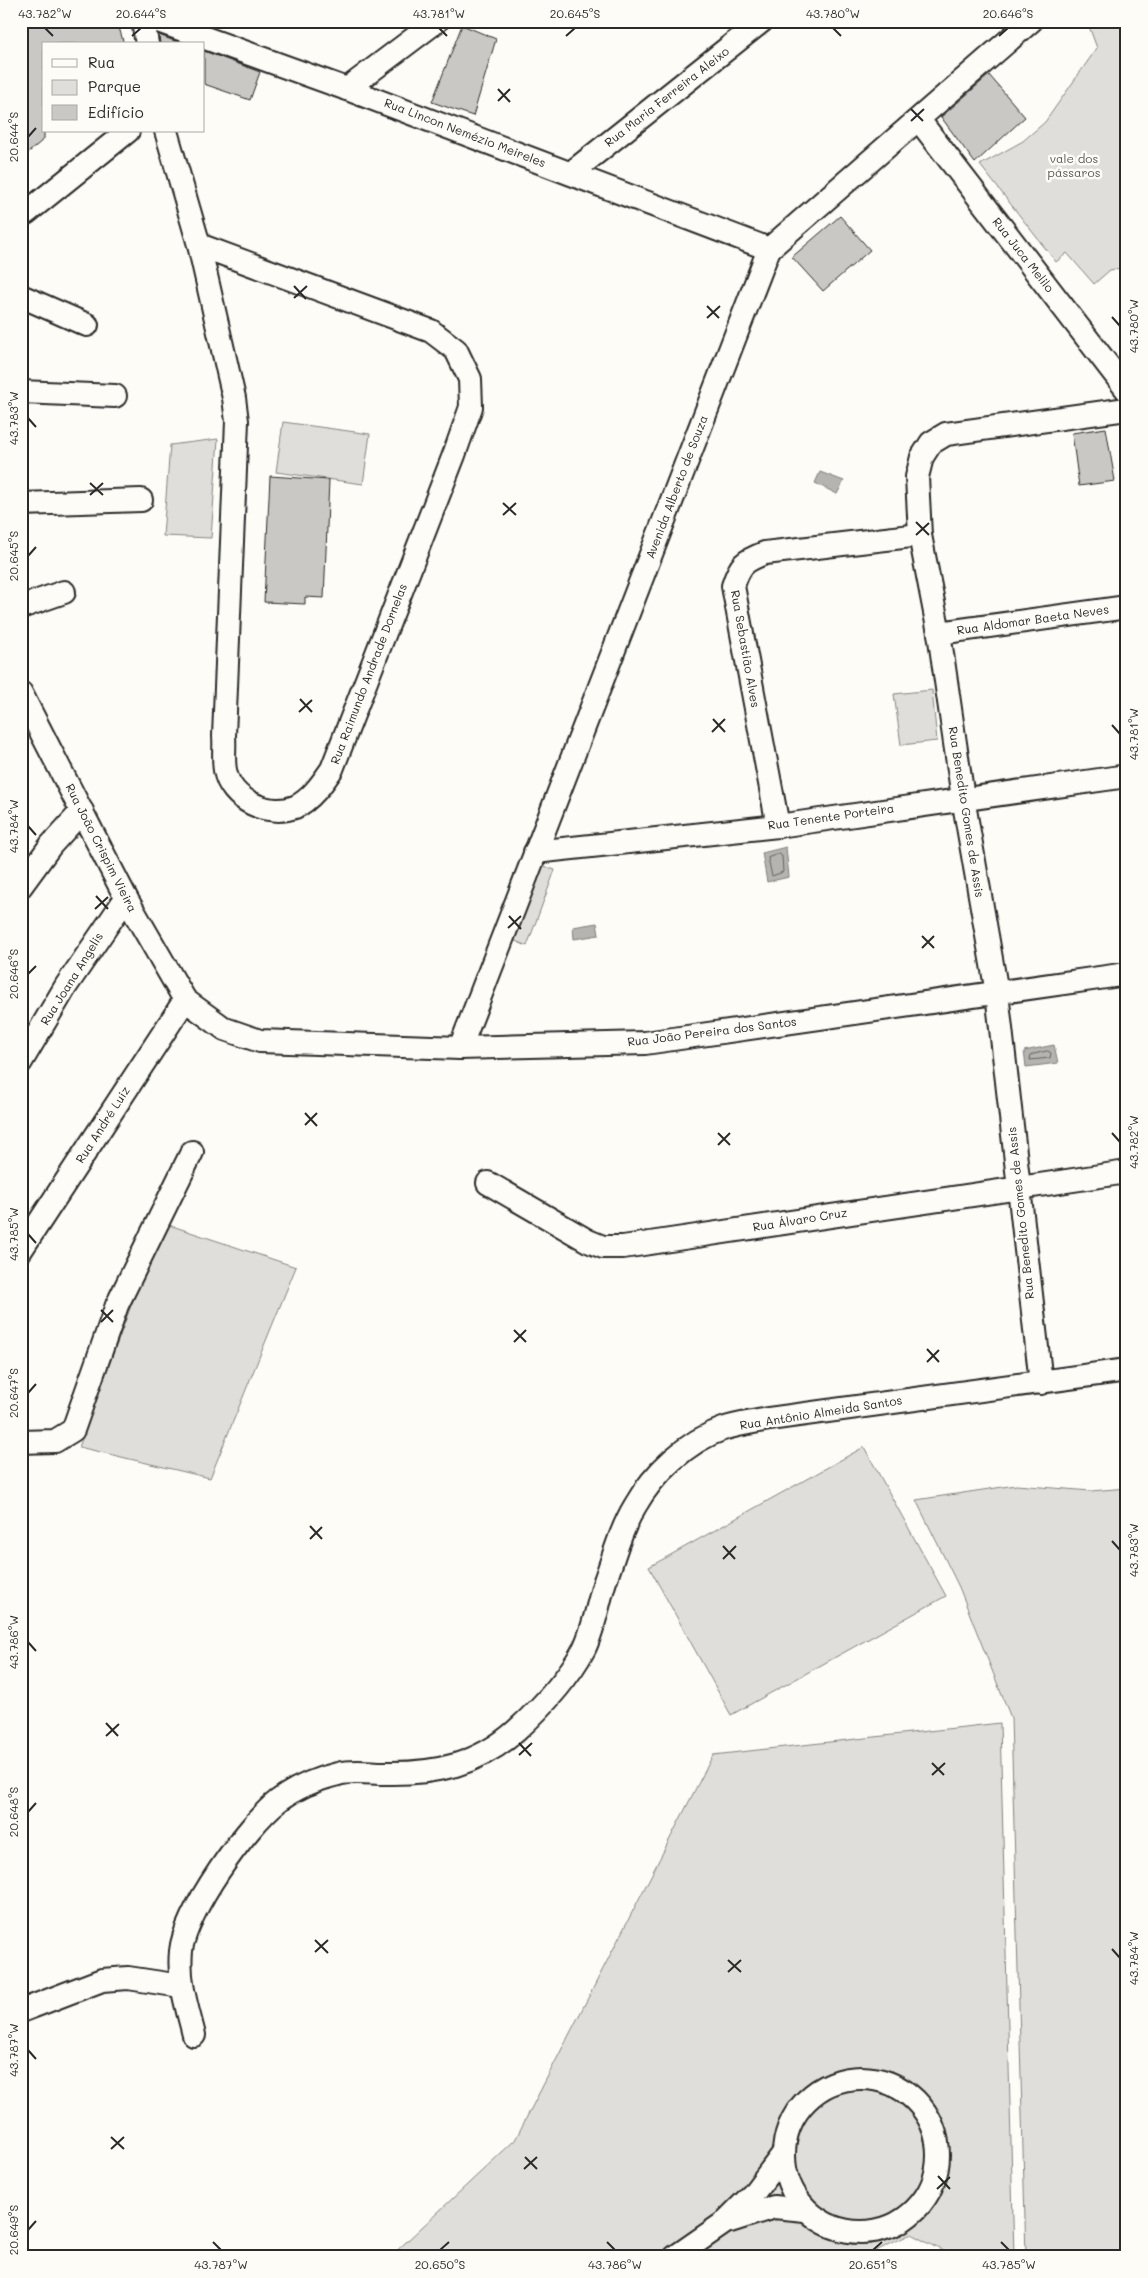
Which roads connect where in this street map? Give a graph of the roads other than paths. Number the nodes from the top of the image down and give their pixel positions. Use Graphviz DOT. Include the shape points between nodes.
graph roads {
  1 [pos="143,21"];
  2 [pos="158,21"];
  3 [pos="436,21"];
  4 [pos="762,21"];
  5 [pos="1018,26"];
  6 [pos="147,42"];
  7 [pos="347,88"];
  8 [pos="919,120"];
  9 [pos="127,132"];
  10 [pos="166,132"];
  11 [pos="571,173"];
  12 [pos="23,214"];
  13 [pos="199,245"];
  14 [pos="769,249"];
  15 [pos="21,296"];
  16 [pos="87,325"];
  17 [pos="1127,390"];
  18 [pos="21,392"];
  19 [pos="115,396"];
  20 [pos="1127,409"];
  21 [pos="141,500"];
  22 [pos="21,504"];
  23 [pos="920,535"];
  24 [pos="64,592"];
  25 [pos="21,607"];
  26 [pos="1127,607"];
  27 [pos="938,633"];
  28 [pos="21,693"];
  29 [pos="28,723"];
  30 [pos="1127,776"];
  31 [pos="963,798"];
  32 [pos="82,811"];
  33 [pos="778,826"];
  34 [pos="535,852"];
  35 [pos="21,886"];
  36 [pos="126,898"];
  37 [pos="1127,974"];
  38 [pos="997,993"];
  39 [pos="185,1000"];
  40 [pos="460,1048"];
  41 [pos="21,1062"];
  42 [pos="192,1152"];
  43 [pos="1127,1172"];
  44 [pos="488,1183"];
  45 [pos="1018,1187"];
  46 [pos="21,1250"];
  47 [pos="1127,1370"];
  48 [pos="1041,1383"];
  49 [pos="21,1442"];
  50 [pos="181,1986"];
  51 [pos="21,2011"];
  52 [pos="194,2035"];
  53 [pos="783,2154"];
  54 [pos="805,2210"];
  55 [pos="724,2223"];
  56 [pos="675,2257"];
  1 -- 6 [label="street"];
  2 -- 7 [label="street, Rua Lincon Nemézio Meireles"];
  3 -- 7 [label="street"];
  4 -- 11 [label="street, Rua Maria Ferreira Aleixo"];
  5 -- 8 [label="street, Avenida Alberto de Souza"];
  7 -- 11 [label="street, Rua Lincon Nemézio Meireles"];
  8 -- 14 [label="street, Avenida Alberto de Souza"];
  8 -- 17 [label="street, Rua Juca Melilo"];
  9 -- 12 [label="street"];
  10 -- 13 [label="street, Rua Raimundo Andrade Dornelas"];
  11 -- 14 [label="street, Rua Lincon Nemézio Meireles"];
  13 -- 13 [label="street, Rua Raimundo Andrade Dornelas" via="431,331 456,350 470,379 471,407 332,769 317,790 295,806 269,810 247,802 234,789 225,772 236,421 230,374"];
  14 -- 34 [label="street, Avenida Alberto de Souza"];
  15 -- 16 [label="street"];
  18 -- 19 [label="street"];
  20 -- 23 [label="street, Rua Benedito Gomes de Assis" via="946,434 931,443 922,457 917,477"];
  21 -- 22 [label="street"];
  23 -- 27 [label="street, Rua Benedito Gomes de Assis"];
  23 -- 33 [label="street, Rua Sebastião Alves" via="765,553 738,569 733,586"];
  24 -- 25 [label="street"];
  26 -- 27 [label="street, Rua Aldomar Baeta Neves"];
  27 -- 31 [label="street, Rua Benedito Gomes de Assis"];
  28 -- 29 [label="street, Rua João Crispim Vieira"];
  29 -- 32 [label="street, Rua João Crispim Vieira"];
  30 -- 31 [label="street, Rua Tenente Porteira"];
  31 -- 33 [label="street, Rua Tenente Porteira"];
  31 -- 38 [label="street, Rua Benedito Gomes de Assis"];
  32 -- 35 [label="street" via="51,845"];
  32 -- 36 [label="street, Rua João Crispim Vieira"];
  33 -- 34 [label="street, Rua Tenente Porteira"];
  34 -- 40 [label="street, Avenida Alberto de Souza"];
  36 -- 39 [label="street, Rua João Crispim Vieira"];
  36 -- 41 [label="street, Rua Joana Angelis" via="66,986"];
  37 -- 38 [label="street, Rua João Pereira dos Santos"];
  38 -- 40 [label="street, Rua João Pereira dos Santos" via="645,1043"];
  38 -- 45 [label="street, Rua Benedito Gomes de Assis"];
  39 -- 40 [label="street, Rua João Pereira dos Santos" via="225,1029 260,1041"];
  39 -- 46 [label="street, Rua André Luiz"];
  42 -- 49 [label="street" via="116,1305 72,1430 55,1441"];
  43 -- 45 [label="street, Rua Álvaro Cruz"];
  44 -- 45 [label="street, Rua Álvaro Cruz" via="603,1247 623,1247"];
  45 -- 48 [label="street, Rua Benedito Gomes de Assis"];
  47 -- 48 [label="street, Rua Antônio Almeida Santos"];
  48 -- 50 [label="street, Rua Antônio Almeida Santos" via="769,1419 722,1429 690,1446 660,1472 635,1506 618,1542 584,1648 563,1681 516,1731 483,1753 449,1769 414,1773 341,1773 308,1783 278,1801 254,1825 210,1882 191,1918 181,1950"];
  50 -- 51 [label="street" via="128,1978 102,1980"];
  50 -- 52 [label="street, Rua Antônio Almeida Santos"];
  53 -- 54 [label="street" via="788,2184"];
  53 -- 54 [label="street" via="789,2124 807,2099 840,2081 862,2077 892,2084 917,2101 934,2126 939,2156 933,2186 909,2216 889,2228 860,2233 830,2227"];
  53 -- 55 [label="street" via="753,2194"];
  54 -- 55 [label="street" via="774,2207"];
  55 -- 56 [label="street"];
}
